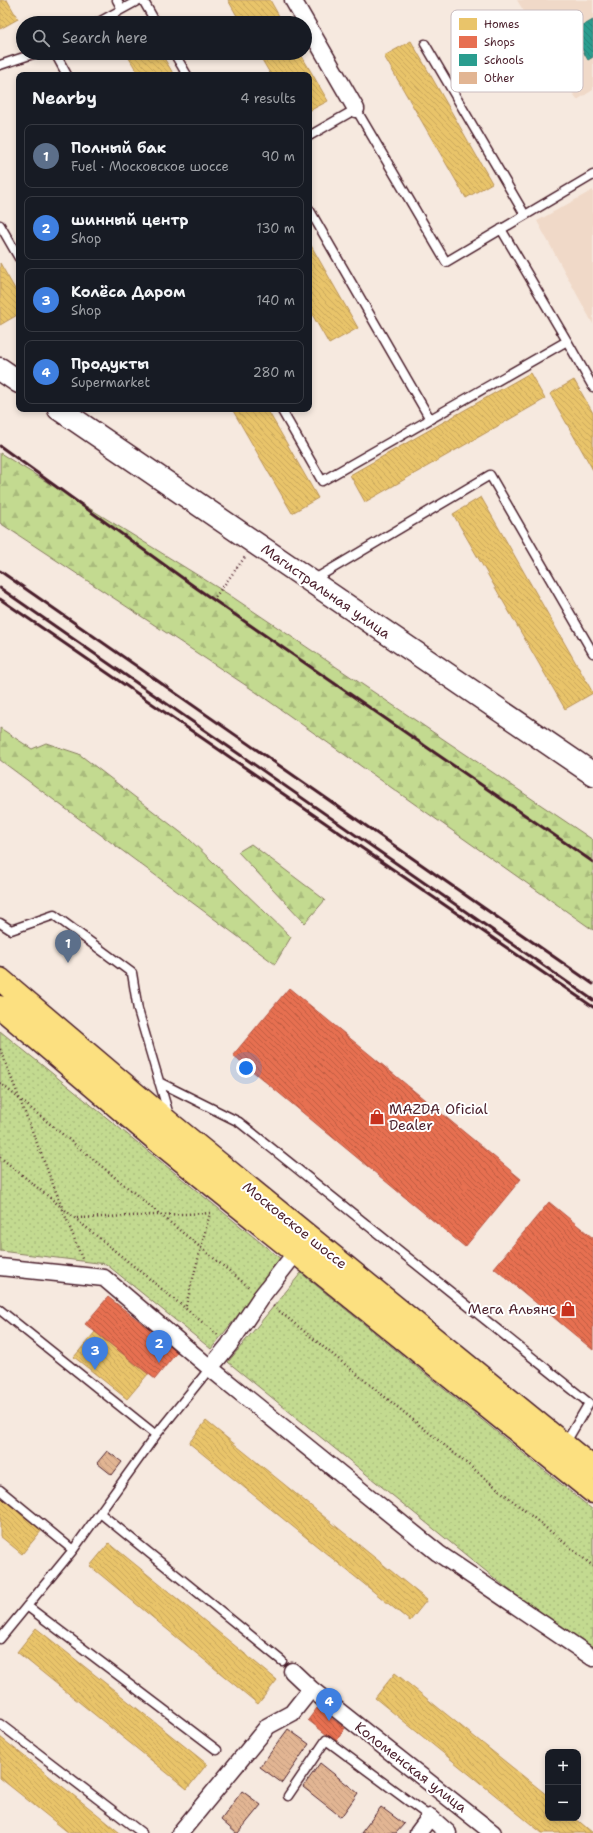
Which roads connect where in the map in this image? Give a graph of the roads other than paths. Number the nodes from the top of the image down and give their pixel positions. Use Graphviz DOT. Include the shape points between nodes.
graph roads {
  1 [pos="117,0"];
  2 [pos="139,0"];
  3 [pos="143,0"];
  4 [pos="293,0"];
  5 [pos="122,9"];
  6 [pos="110,16"];
  7 [pos="152,16"];
  8 [pos="302,16"];
  9 [pos="312,33"];
  10 [pos="425,44"];
  11 [pos="16,60"];
  12 [pos="59,60"];
  13 [pos="178,60"];
  14 [pos="0,65"];
  15 [pos="65,72"];
  16 [pos="185,72"];
  17 [pos="451,88"];
  18 [pos="453,92"];
  19 [pos="356,109"];
  20 [pos="312,134"];
  21 [pos="593,175"];
  22 [pos="312,214"];
  23 [pos="525,215"];
  24 [pos="0,225"];
  25 [pos="501,229"];
  26 [pos="16,253"];
  27 [pos="567,341"];
  28 [pos="0,369"];
  29 [pos="16,380"];
  30 [pos="593,387"];
  31 [pos="63,412"];
  32 [pos="283,412"];
  33 [pos="430,419"];
  34 [pos="311,582"];
  35 [pos="593,653"];
  36 [pos="592,773"];
  37 [pos="0,923"];
  38 [pos="0,979"];
  39 [pos="0,1007"];
  40 [pos="159,1082"];
  41 [pos="172,1125"];
  42 [pos="297,1251"];
  43 [pos="0,1267"];
  44 [pos="0,1310"];
  45 [pos="210,1368"];
  46 [pos="156,1435"];
  47 [pos="565,1445"];
  48 [pos="593,1468"];
  49 [pos="0,1490"];
  50 [pos="593,1492"];
  51 [pos="100,1513"];
  52 [pos="72,1550"];
  53 [pos="27,1606"];
  54 [pos="0,1639"];
  55 [pos="593,1658"];
  56 [pos="287,1666"];
  57 [pos="311,1689"];
  58 [pos="0,1724"];
  59 [pos="217,1750"];
  60 [pos="288,1796"];
  61 [pos="430,1818"];
  62 [pos="142,1833"];
  63 [pos="180,1833"];
  64 [pos="418,1833"];
  65 [pos="448,1833"];
  66 [pos="493,1833"];
  1 -- 5 [label="lane"];
  2 -- 5 [label="lane"];
  3 -- 7 [label="lane"];
  4 -- 8 [label="street"];
  5 -- 6 [label="lane"];
  9 -- 19 [label="street"];
  10 -- 17 [label="lane"];
  11 -- 14 [label="lane"];
  12 -- 15 [label="lane"];
  13 -- 16 [label="lane"];
  18 -- 23 [label="lane"];
  19 -- 20 [label="lane"];
  19 -- 25 [label="lane" via="446,262"];
  21 -- 23 [label="lane"];
  22 -- 33 [label="lane"];
  23 -- 25 [label="lane"];
  24 -- 26 [label="lane"];
  25 -- 27 [label="lane"];
  27 -- 30 [label="lane"];
  27 -- 33 [label="lane"];
  28 -- 29 [label="street"];
  31 -- 34 [label="street, Магистральная улица"];
  32 -- 33 [label="lane" via="322,481"];
  34 -- 35 [label="lane" via="490,475"];
  34 -- 36 [label="street, Магистральная улица"];
  37 -- 40 [label="lane" via="11,930 54,915 132,973 138,1010"];
  38 -- 41 [label="main road, Московское шоссе"];
  39 -- 42 [label="main road, Московское шоссе" via="156,1139"];
  40 -- 41 [label="lane"];
  40 -- 47 [label="lane" via="239,1122 589,1403"];
  41 -- 47 [label="main road, Московское шоссе"];
  42 -- 45 [label="street"];
  42 -- 50 [label="main road, Московское шоссе"];
  43 -- 45 [label="street" via="104,1278"];
  44 -- 46 [label="lane"];
  45 -- 46 [label="lane"];
  45 -- 55 [label="street" via="438,1553"];
  46 -- 51 [label="lane"];
  47 -- 48 [label="main road, Московское шоссе"];
  49 -- 52 [label="lane"];
  51 -- 52 [label="lane"];
  51 -- 56 [label="lane"];
  52 -- 53 [label="lane"];
  53 -- 54 [label="lane"];
  53 -- 59 [label="lane"];
  56 -- 57 [label="street, Коломенская улица"];
  57 -- 63 [label="street" via="292,1713 268,1726"];
  57 -- 66 [label="street, Коломенская улица"];
  58 -- 62 [label="lane"];
  60 -- 61 [label="lane" via="326,1740"];
  61 -- 64 [label="street"];
  61 -- 65 [label="street"];
}
